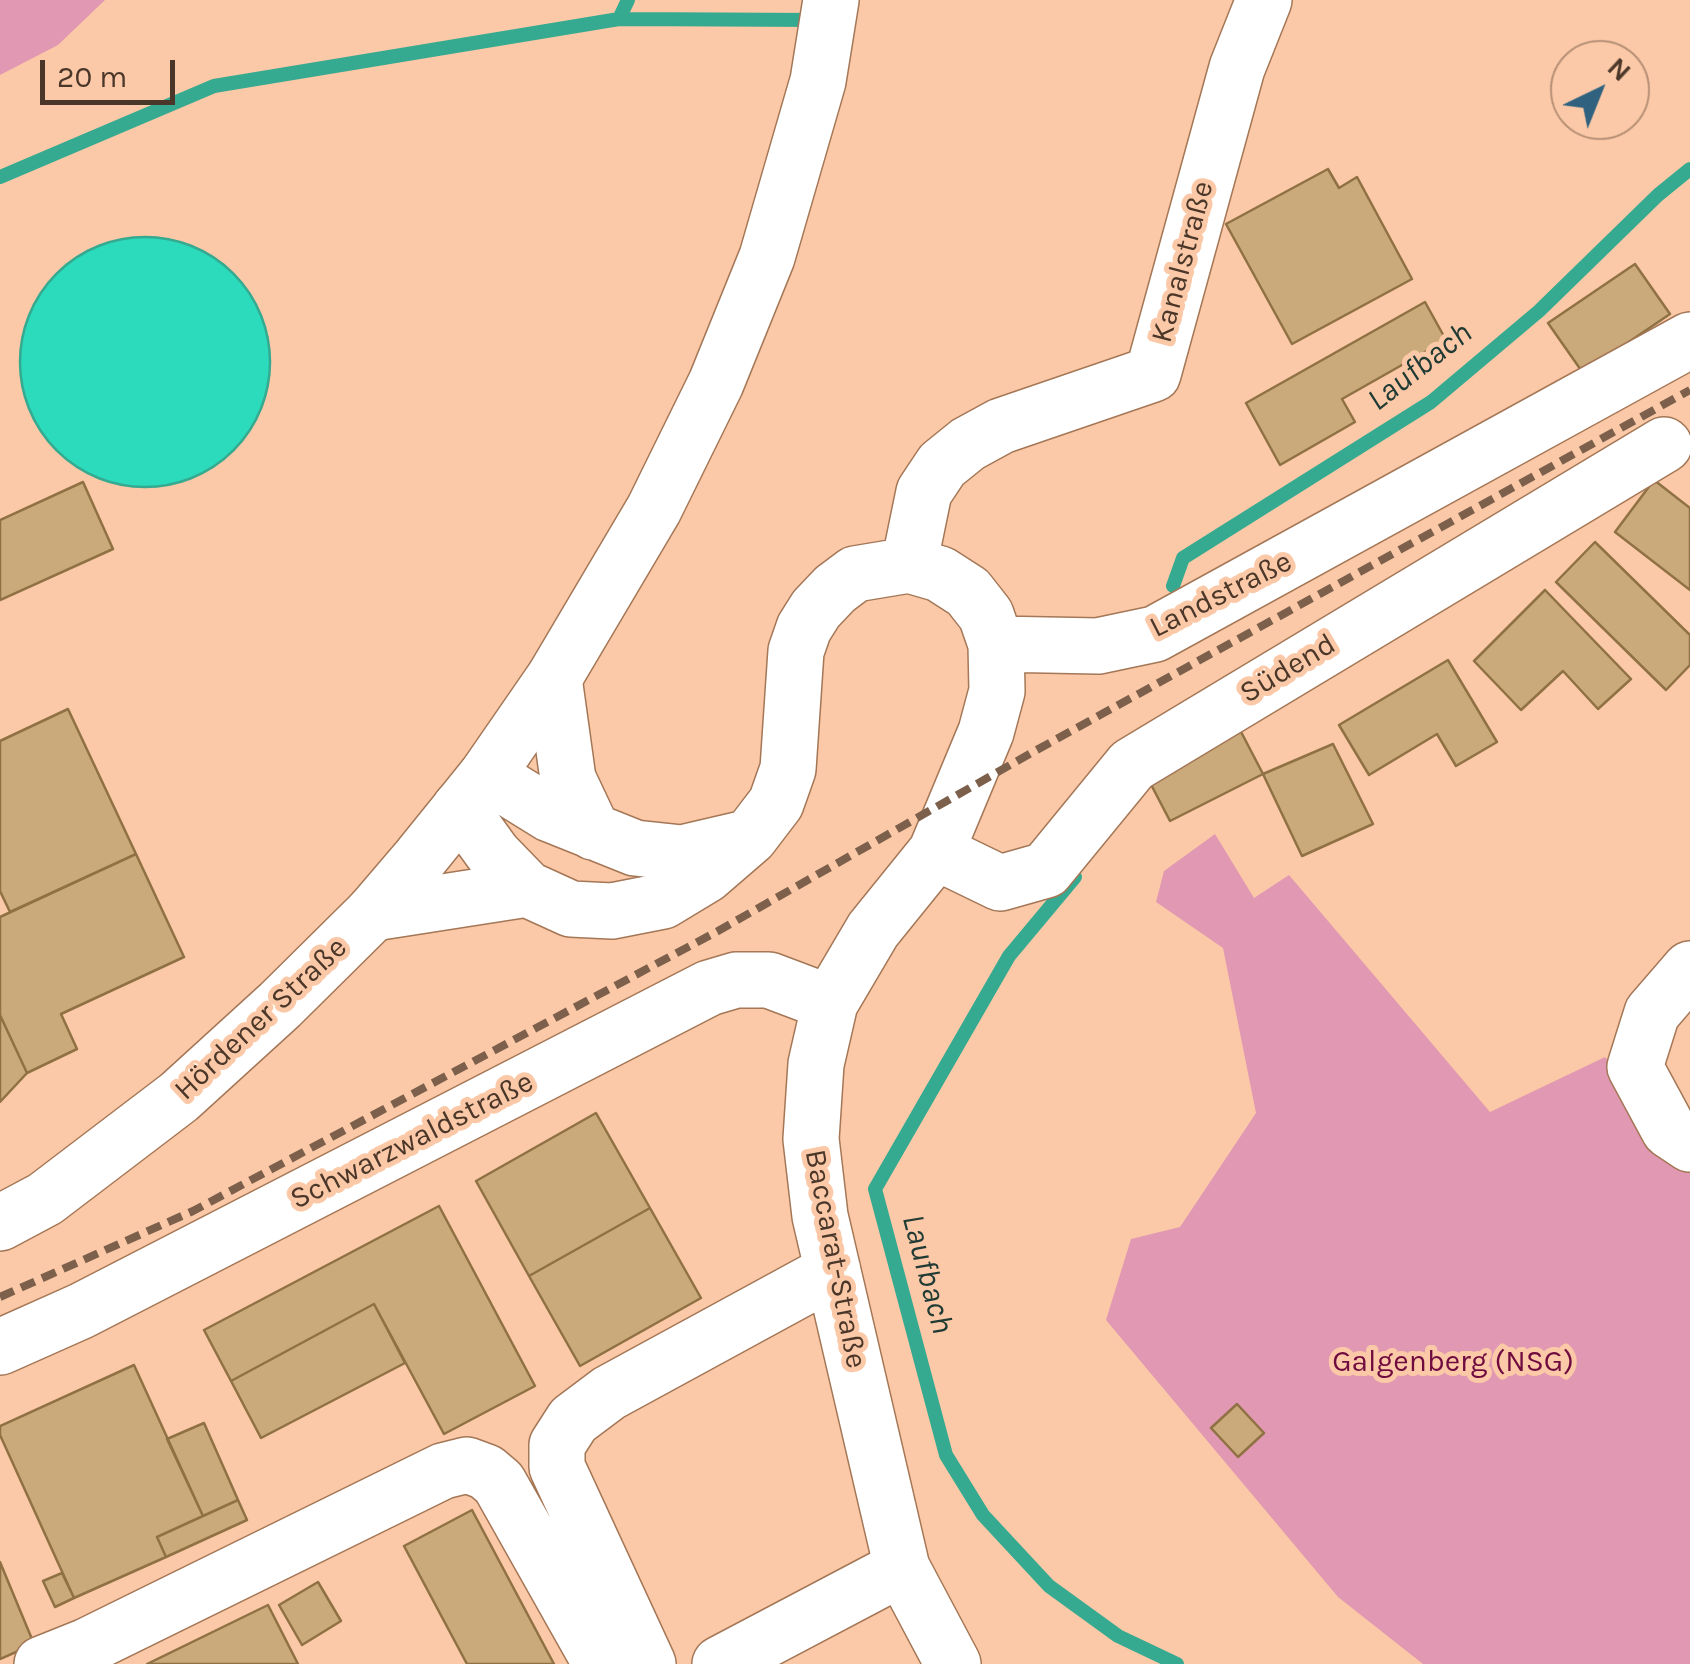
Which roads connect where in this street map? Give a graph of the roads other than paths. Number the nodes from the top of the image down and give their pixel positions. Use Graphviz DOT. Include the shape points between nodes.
graph roads {
  1 [pos="831,0"];
  2 [pos="1264,0"];
  3 [pos="1690,340"];
  4 [pos="1664,445"];
  5 [pos="908,565"];
  6 [pos="996,644"];
  7 [pos="554,678"];
  8 [pos="474,791"];
  9 [pos="592,832"];
  10 [pos="750,837"];
  11 [pos="936,852"];
  12 [pos="527,890"];
  13 [pos="373,912"];
  14 [pos="1690,968"];
  15 [pos="830,1003"];
  16 [pos="1690,1144"];
  17 [pos="0,1223"];
  18 [pos="833,1271"];
  19 [pos="0,1347"];
  20 [pos="902,1568"];
  21 [pos="42,1664"];
  22 [pos="602,1664"];
  23 [pos="648,1664"];
  24 [pos="720,1664"];
  25 [pos="954,1664"];
  1 -- 7 [label="street, Hördener Straße" via="818,81 767,257 716,383 654,509"];
  2 -- 5 [label="street, Kanalstraße" via="1237,68 1153,374 1000,426 968,444 924,492"];
  3 -- 6 [label="street, Landstraße" via="1156,634 1098,646"];
  4 -- 11 [label="street, Südend" via="1132,765 1046,870 1000,883"];
  5 -- 6 [label="street" via="968,592"];
  5 -- 10 [label="street" via="855,574 816,608 804,628 792,680 788,769 776,803"];
  6 -- 11 [label="street, Baccarat-Straße" via="997,691 986,732"];
  7 -- 8 [label="street, Hördener Straße"];
  7 -- 9 [label="street" via="568,778"];
  8 -- 9 [label="street"];
  8 -- 12 [label="street" via="494,855"];
  8 -- 13 [label="street, Hördener Straße"];
  9 -- 10 [label="street" via="636,848 682,853"];
  10 -- 12 [label="street" via="662,901 612,911 571,909"];
  11 -- 15 [label="street, Baccarat-Straße" via="873,930"];
  12 -- 13 [label="street"];
  13 -- 17 [label="street, Hördener Straße" via="179,1097 45,1199"];
  14 -- 16 [label="street" via="1652,1013 1635,1067 1669,1130"];
  15 -- 18 [label="street, Baccarat-Straße" via="816,1064 811,1138"];
  15 -- 19 [label="street, Schwarzwaldstraße" via="769,980 709,988"];
  18 -- 20 [label="street, Baccarat-Straße"];
  18 -- 23 [label="street" via="609,1393 573,1420 557,1445 556,1467"];
  20 -- 24 [label="street"];
  20 -- 25 [label="street, Baccarat-Straße"];
  21 -- 22 [label="street" via="467,1464 499,1483"];
}
